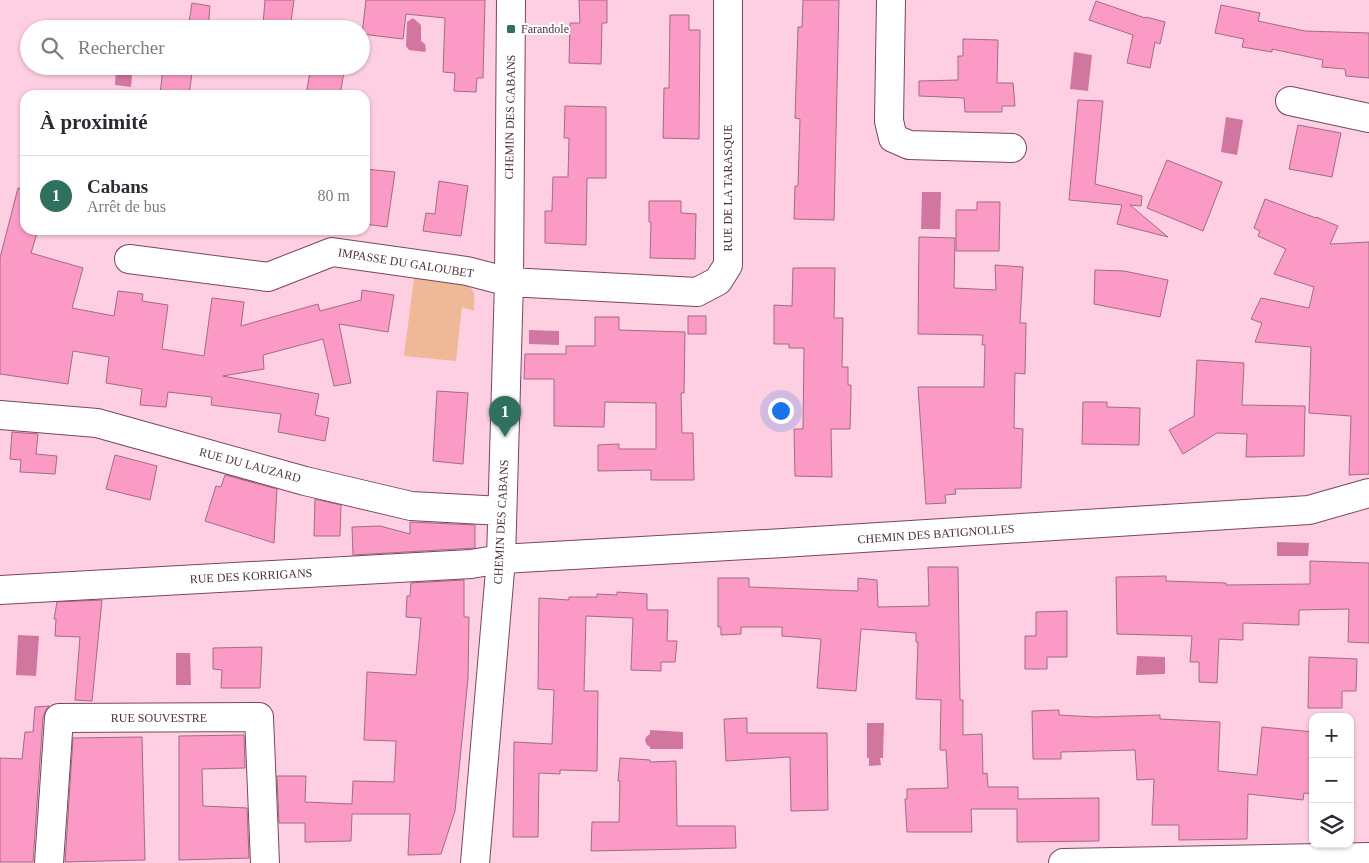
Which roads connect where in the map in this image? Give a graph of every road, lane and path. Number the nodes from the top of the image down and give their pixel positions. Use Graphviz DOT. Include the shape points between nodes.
graph roads {
  1 [pos="511,0"];
  2 [pos="728,0"];
  3 [pos="891,0"];
  4 [pos="1290,101"];
  5 [pos="1369,118"];
  6 [pos="1012,148"];
  7 [pos="129,260"];
  8 [pos="509,282"];
  9 [pos="0,415"];
  10 [pos="1369,493"];
  11 [pos="502,511"];
  12 [pos="501,558"];
  13 [pos="0,590"];
  14 [pos="1369,857"];
  15 [pos="49,863"];
  16 [pos="265,863"];
  17 [pos="475,863"];
  18 [pos="1062,863"];
  1 -- 8 [label="street, CHEMIN DES CABANS"];
  2 -- 8 [label="street, RUE DE LA TARASQUE" via="728,265 718,282 697,292"];
  3 -- 6 [label="street" via="889,121 893,138 909,145"];
  4 -- 5 [label="street"];
  7 -- 8 [label="street, IMPASSE DU GALOUBET" via="268,277 332,252 467,271"];
  8 -- 11 [label="street, CHEMIN DES CABANS"];
  9 -- 11 [label="street, RUE DU LAUZARD" via="97,423 411,506"];
  10 -- 12 [label="street, CHEMIN DES BATIGNOLLES" via="1309,510"];
  11 -- 12 [label="street, CHEMIN DES CABANS"];
  12 -- 13 [label="street, RUE DES KORRIGANS" via="470,564"];
  12 -- 17 [label="street, CHEMIN DES CABANS"];
  14 -- 18 [label="street"];
  15 -- 16 [label="street, RUE SOUVESTRE" via="59,718 259,717"];
}
